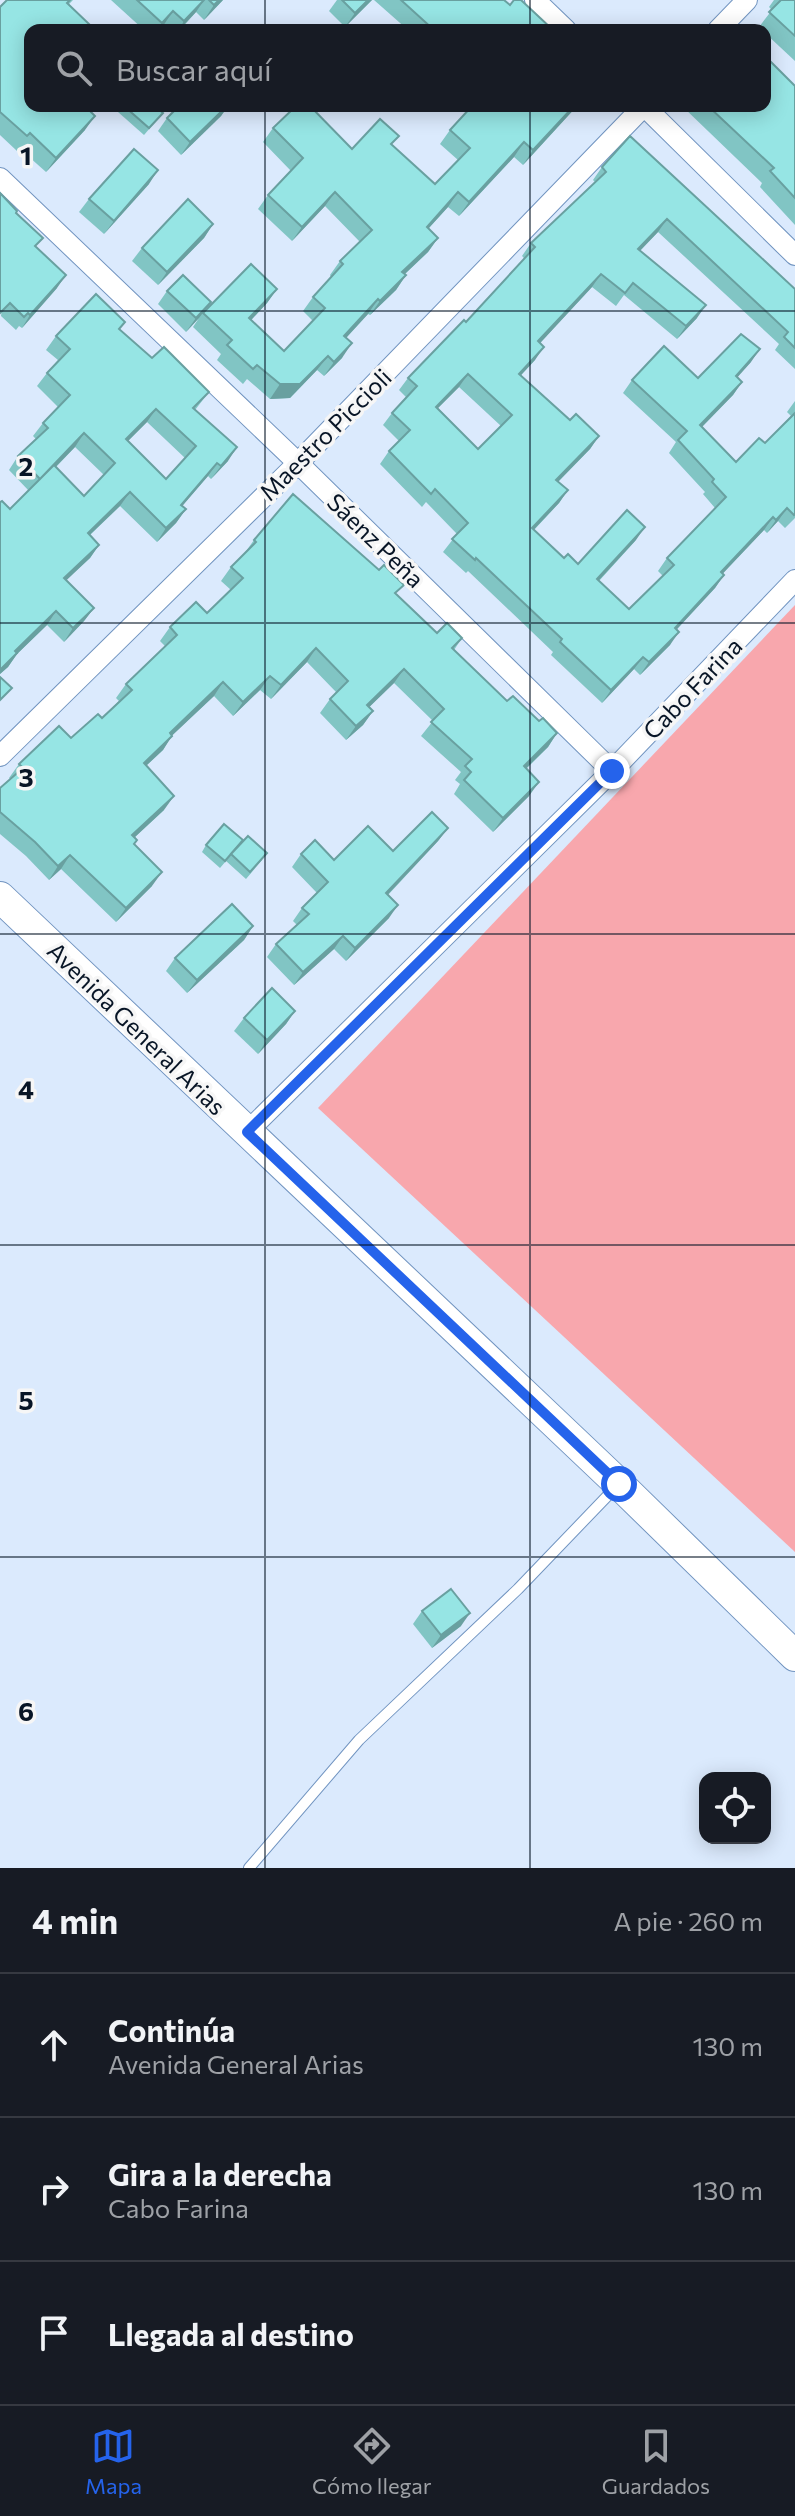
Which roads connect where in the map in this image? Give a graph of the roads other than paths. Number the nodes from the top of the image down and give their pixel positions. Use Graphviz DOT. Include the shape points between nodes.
graph roads {
  1 [pos="535,0"];
  2 [pos="747,0"];
  3 [pos="560,24"];
  4 [pos="724,24"];
  5 [pos="638,112"];
  6 [pos="650,112"];
  7 [pos="0,178"];
  8 [pos="795,255"];
  9 [pos="298,463"];
  10 [pos="795,580"];
  11 [pos="0,756"];
  12 [pos="612,771"];
  13 [pos="0,897"];
  14 [pos="247,1132"];
  15 [pos="619,1484"];
  16 [pos="795,1656"];
  17 [pos="249,1868"];
  1 -- 3 [label="street"];
  2 -- 4 [label="street"];
  5 -- 9 [label="street, Maestro Piccioli"];
  6 -- 8 [label="street"];
  7 -- 9 [label="street, Sáenz Peña"];
  9 -- 11 [label="street, Maestro Piccioli"];
  9 -- 12 [label="street, Sáenz Peña"];
  10 -- 12 [label="street, Cabo Farina"];
  12 -- 14 [label="street, Cabo Farina"];
  13 -- 14 [label="main road, Avenida General Arias"];
  14 -- 15 [label="main road, Avenida General Arias"];
  15 -- 16 [label="main road, Avenida General Arias"];
  15 -- 17 [label="lane" via="359,1740"];
}
